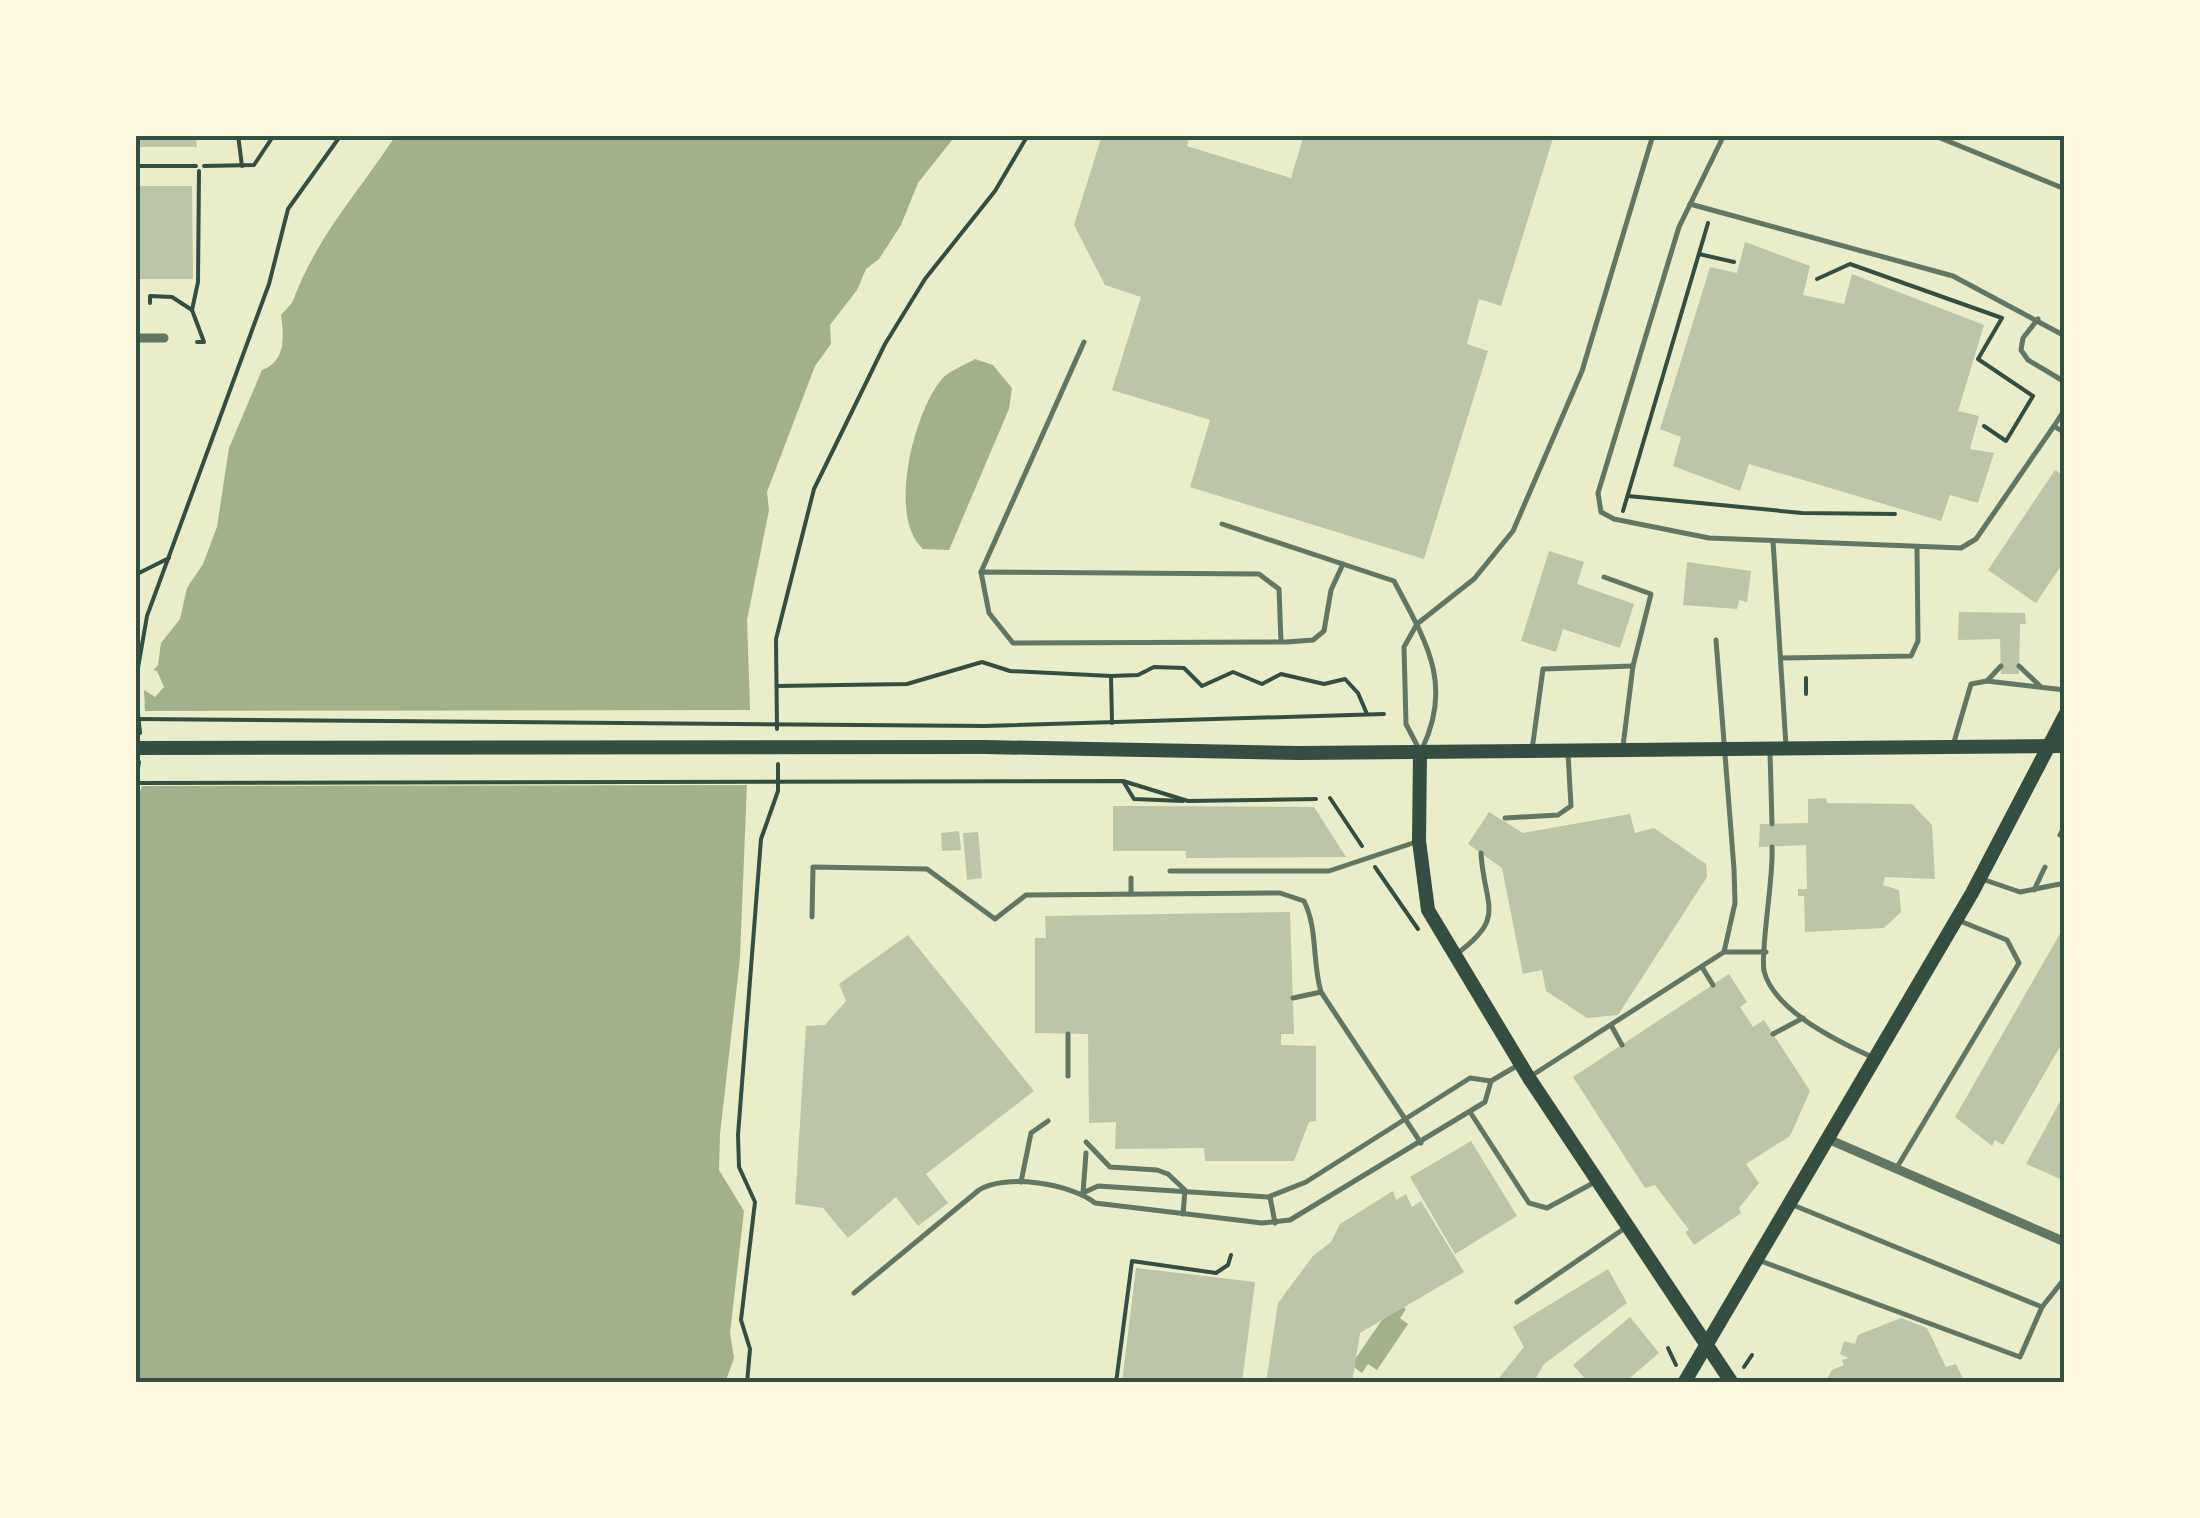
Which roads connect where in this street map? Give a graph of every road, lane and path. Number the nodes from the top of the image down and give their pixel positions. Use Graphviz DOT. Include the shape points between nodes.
graph roads {
  1 [pos="238,135"];
  2 [pos="274,135"];
  3 [pos="328,135"];
  4 [pos="341,135"];
  5 [pos="1653,135"];
  6 [pos="1724,135"];
  7 [pos="1932,135"];
  8 [pos="336,142"];
  9 [pos="135,166"];
  10 [pos="242,166"];
  11 [pos="200,168"];
  12 [pos="2065,188"];
  13 [pos="1690,204"];
  14 [pos="1712,210"];
  15 [pos="1699,254"];
  16 [pos="1734,262"];
  17 [pos="1817,280"];
  18 [pos="150,303"];
  19 [pos="192,310"];
  20 [pos="2038,319"];
  21 [pos="2065,336"];
  22 [pos="135,338"];
  23 [pos="164,338"];
  24 [pos="197,342"];
  25 [pos="1084,342"];
  26 [pos="2065,382"];
  27 [pos="2065,408"];
  28 [pos="1984,426"];
  29 [pos="2054,426"];
  30 [pos="2065,433"];
  31 [pos="1628,496"];
  32 [pos="1895,514"];
  33 [pos="1620,520"];
  34 [pos="1222,524"];
  35 [pos="1773,540"];
  36 [pos="1917,546"];
  37 [pos="169,558"];
  38 [pos="1343,564"];
  39 [pos="980,572"];
  40 [pos="135,574"];
  41 [pos="1604,577"];
  42 [pos="1416,624"];
  43 [pos="1716,640"];
  44 [pos="1281,642"];
  45 [pos="1780,658"];
  46 [pos="1633,666"];
  47 [pos="2000,666"];
  48 [pos="2019,666"];
  49 [pos="137,669"];
  50 [pos="1111,676"];
  51 [pos="1806,678"];
  52 [pos="1987,681"];
  53 [pos="777,686"];
  54 [pos="2040,686"];
  55 [pos="2065,690"];
  56 [pos="1806,694"];
  57 [pos="1384,714"];
  58 [pos="2065,715"];
  59 [pos="1368,716"];
  60 [pos="135,718"];
  61 [pos="1112,723"];
  62 [pos="1953,745"];
  63 [pos="2058,746"];
  64 [pos="1778,747"];
  65 [pos="135,748"];
  66 [pos="1728,748"];
  67 [pos="1623,749"];
  68 [pos="1532,750"];
  69 [pos="1568,750"];
  70 [pos="1420,752"];
  71 [pos="1123,781"];
  72 [pos="135,785"];
  73 [pos="1330,798"];
  74 [pos="1316,799"];
  75 [pos="1188,801"];
  76 [pos="1505,818"];
  77 [pos="1772,824"];
  78 [pos="2065,826"];
  79 [pos="2060,835"];
  80 [pos="1418,842"];
  81 [pos="1772,847"];
  82 [pos="1482,854"];
  83 [pos="1368,856"];
  84 [pos="2046,867"];
  85 [pos="1170,871"];
  86 [pos="1130,878"];
  87 [pos="1980,878"];
  88 [pos="2065,883"];
  89 [pos="2034,890"];
  90 [pos="1130,894"];
  91 [pos="812,917"];
  92 [pos="1956,919"];
  93 [pos="1424,934"];
  94 [pos="1724,952"];
  95 [pos="1766,952"];
  96 [pos="1453,956"];
  97 [pos="1702,967"];
  98 [pos="1713,985"];
  99 [pos="1322,992"];
  100 [pos="1292,998"];
  101 [pos="1802,1018"];
  102 [pos="1612,1027"];
  103 [pos="1068,1034"];
  104 [pos="1773,1034"];
  105 [pos="1622,1045"];
  106 [pos="1875,1058"];
  107 [pos="1520,1064"];
  108 [pos="1068,1076"];
  109 [pos="1529,1078"];
  110 [pos="1492,1081"];
  111 [pos="1470,1112"];
  112 [pos="1406,1119"];
  113 [pos="1048,1121"];
  114 [pos="1828,1139"];
  115 [pos="1086,1142"];
  116 [pos="1421,1142"];
  117 [pos="1086,1153"];
  118 [pos="1896,1169"];
  119 [pos="1597,1180"];
  120 [pos="1021,1184"];
  121 [pos="1185,1190"];
  122 [pos="1083,1193"];
  123 [pos="1270,1197"];
  124 [pos="1790,1204"];
  125 [pos="1184,1214"];
  126 [pos="1274,1223"];
  127 [pos="1628,1226"];
  128 [pos="2065,1242"];
  129 [pos="1231,1256"];
  130 [pos="1758,1260"];
  131 [pos="2065,1278"];
  132 [pos="854,1294"];
  133 [pos="1517,1302"];
  134 [pos="2042,1307"];
  135 [pos="1708,1346"];
  136 [pos="1116,1383"];
  137 [pos="1684,1383"];
  138 [pos="1732,1383"];
  1 -- 10 [label="path"];
  2 -- 10 [label="path" via="261,159"];
  3 -- 8 [label="path"];
  4 -- 8 [label="path"];
  5 -- 42 [label="lane" via="1582,371 1512,532 1474,579"];
  6 -- 13 [label="lane"];
  7 -- 12 [label="lane"];
  8 -- 37 [label="path" via="288,209 268,284"];
  9 -- 11 [label="path"];
  10 -- 11 [label="path"];
  11 -- 19 [label="path"];
  13 -- 14 [label="lane"];
  13 -- 33 [label="lane" via="1598,492 1601,512"];
  14 -- 15 [label="path"];
  14 -- 20 [label="lane" via="1953,276"];
  15 -- 16 [label="path"];
  15 -- 31 [label="path"];
  17 -- 28 [label="path" via="1850,264 2002,318 1978,359 2033,396 2006,441"];
  18 -- 19 [label="path" via="150,296 164,296"];
  19 -- 24 [label="path" via="204,336"];
  20 -- 21 [label="lane"];
  20 -- 26 [label="lane" via="2022,350"];
  22 -- 23 [label="street"];
  25 -- 39 [label="lane"];
  27 -- 29 [label="lane"];
  29 -- 30 [label="lane"];
  29 -- 36 [label="lane" via="1976,540 1961,548"];
  31 -- 32 [label="path" via="1802,513"];
  31 -- 33 [label="path"];
  33 -- 35 [label="lane" via="1709,538"];
  34 -- 38 [label="lane"];
  35 -- 36 [label="lane"];
  35 -- 45 [label="lane"];
  36 -- 45 [label="lane" via="1918,641 1911,656"];
  37 -- 40 [label="path"];
  37 -- 49 [label="path"];
  38 -- 42 [label="lane" via="1394,581"];
  38 -- 44 [label="lane" via="1324,631 1313,640"];
  39 -- 44 [label="lane" via="989,613 1013,642"];
  39 -- 44 [label="lane" via="1259,574 1279,589"];
  41 -- 46 [label="lane" via="1651,594"];
  42 -- 70 [label="lane" via="1404,647 1404,697 1406,724"];
  42 -- 70 [label="lane" via="1430,646 1437,717"];
  43 -- 66 [label="lane"];
  45 -- 64 [label="lane"];
  46 -- 67 [label="lane"];
  46 -- 68 [label="lane" via="1543,669"];
  47 -- 52 [label="lane"];
  48 -- 54 [label="lane"];
  49 -- 72 [label="path"];
  50 -- 53 [label="path" via="1010,671 982,662 907,684"];
  50 -- 59 [label="path" via="1154,667 1184,668 1202,686 1233,672 1262,684 1281,674 1324,684 1345,679"];
  50 -- 61 [label="path"];
  51 -- 56 [label="path"];
  52 -- 54 [label="lane"];
  52 -- 62 [label="lane" via="1970,684"];
  54 -- 55 [label="lane"];
  57 -- 59 [label="path"];
  58 -- 63 [label="main road"];
  59 -- 61 [label="path"];
  60 -- 61 [label="path"];
  62 -- 63 [label="main road"];
  62 -- 64 [label="main road"];
  63 -- 87 [label="main road"];
  64 -- 66 [label="main road"];
  64 -- 77 [label="lane"];
  65 -- 70 [label="main road"];
  66 -- 67 [label="main road"];
  66 -- 94 [label="lane" via="1735,903"];
  67 -- 69 [label="main road"];
  68 -- 69 [label="main road"];
  68 -- 70 [label="main road"];
  69 -- 76 [label="lane" via="1570,806 1558,816"];
  70 -- 80 [label="main road"];
  71 -- 72 [label="path"];
  71 -- 75 [label="path"];
  71 -- 75 [label="path" via="1134,800"];
  73 -- 83 [label="path"];
  74 -- 75 [label="path"];
  78 -- 79 [label="lane"];
  80 -- 83 [label="lane"];
  80 -- 96 [label="main road" via="1428,910"];
  81 -- 95 [label="lane"];
  82 -- 96 [label="lane" via="1488,922"];
  83 -- 85 [label="lane" via="1329,870"];
  83 -- 93 [label="path"];
  84 -- 89 [label="lane"];
  86 -- 90 [label="lane"];
  87 -- 89 [label="lane"];
  87 -- 92 [label="main road"];
  88 -- 89 [label="lane"];
  90 -- 91 [label="lane" via="1026,895 995,919 927,868 813,867"];
  90 -- 99 [label="lane" via="1280,893 1304,901 1313,918"];
  92 -- 106 [label="main road"];
  92 -- 118 [label="lane" via="2007,940 2020,963"];
  94 -- 95 [label="lane"];
  94 -- 97 [label="lane"];
  95 -- 101 [label="lane" via="1764,972"];
  96 -- 107 [label="main road"];
  97 -- 98 [label="lane"];
  97 -- 102 [label="lane"];
  99 -- 100 [label="lane"];
  99 -- 112 [label="lane"];
  101 -- 104 [label="lane"];
  101 -- 106 [label="lane" via="1826,1037"];
  102 -- 105 [label="lane"];
  102 -- 109 [label="lane"];
  103 -- 108 [label="lane"];
  106 -- 114 [label="main road"];
  107 -- 109 [label="main road"];
  107 -- 110 [label="lane"];
  109 -- 119 [label="main road"];
  110 -- 111 [label="lane" via="1485,1102"];
  110 -- 112 [label="lane" via="1470,1078"];
  111 -- 116 [label="lane"];
  111 -- 119 [label="lane" via="1529,1203 1546,1208"];
  112 -- 116 [label="lane"];
  112 -- 123 [label="lane"];
  113 -- 120 [label="lane" via="1030,1132"];
  114 -- 118 [label="street"];
  114 -- 124 [label="main road"];
  115 -- 121 [label="lane" via="1110,1167 1157,1170"];
  116 -- 126 [label="lane" via="1304,1214"];
  117 -- 122 [label="lane"];
  118 -- 128 [label="street"];
  119 -- 127 [label="main road"];
  120 -- 122 [label="lane"];
  120 -- 132 [label="lane" via="996,1182 978,1190"];
  121 -- 122 [label="lane" via="1098,1186"];
  121 -- 123 [label="lane"];
  121 -- 125 [label="lane"];
  122 -- 125 [label="lane" via="1095,1204"];
  123 -- 126 [label="lane"];
  124 -- 130 [label="main road"];
  124 -- 134 [label="lane"];
  125 -- 126 [label="lane"];
  127 -- 133 [label="lane"];
  127 -- 135 [label="main road"];
  129 -- 136 [label="path" via="1216,1273 1132,1261"];
  130 -- 134 [label="lane" via="2020,1357"];
  130 -- 135 [label="main road"];
  131 -- 134 [label="lane"];
  135 -- 137 [label="main road"];
  135 -- 138 [label="main road"];
}
